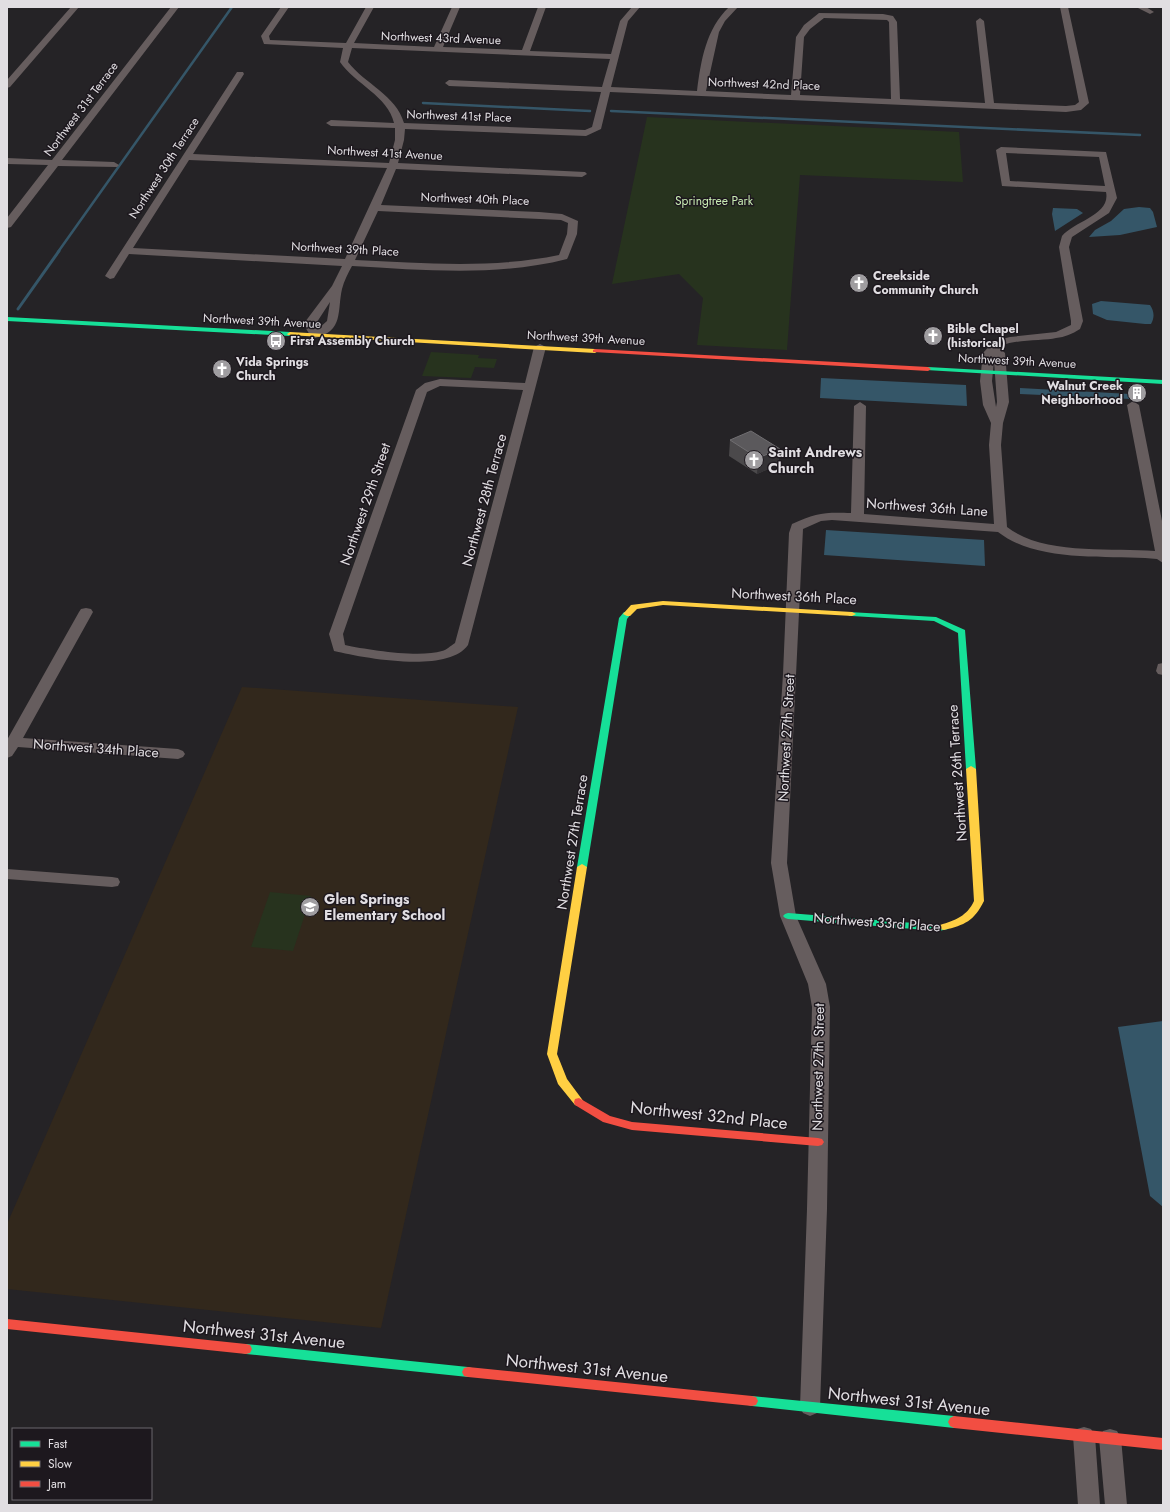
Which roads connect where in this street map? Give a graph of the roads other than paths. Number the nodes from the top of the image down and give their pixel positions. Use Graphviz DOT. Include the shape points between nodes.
graph roads {
  1 [pos="75,7"];
  2 [pos="175,7"];
  3 [pos="284,7"];
  4 [pos="370,7"];
  5 [pos="456,7"];
  6 [pos="542,7"];
  7 [pos="636,7"];
  8 [pos="734,7"];
  9 [pos="1064,7"];
  10 [pos="1140,7"];
  11 [pos="1150,12"];
  12 [pos="980,21"];
  13 [pos="348,46"];
  14 [pos="437,50"];
  15 [pos="525,53"];
  16 [pos="616,57"];
  17 [pos="240,74"];
  18 [pos="449,83"];
  19 [pos="7,85"];
  20 [pos="607,90"];
  21 [pos="701,94"];
  22 [pos="795,97"];
  23 [pos="896,101"];
  24 [pos="990,105"];
  25 [pos="331,124"];
  26 [pos="400,126"];
  27 [pos="187,157"];
  28 [pos="7,161"];
  29 [pos="55,163"];
  30 [pos="114,166"];
  31 [pos="392,166"];
  32 [pos="582,174"];
  33 [pos="1110,189"];
  34 [pos="374,208"];
  35 [pos="7,226"];
  36 [pos="125,251"];
  37 [pos="563,257"];
  38 [pos="349,262"];
  39 [pos="110,276"];
  40 [pos="337,287"];
  41 [pos="7,319"];
  42 [pos="315,335"];
  43 [pos="540,347"];
  44 [pos="994,350"];
  45 [pos="987,372"];
  46 [pos="1001,373"];
  47 [pos="1163,382"];
  48 [pos="530,387"];
  49 [pos="1133,405"];
  50 [pos="860,406"];
  51 [pos="997,423"];
  52 [pos="857,518"];
  53 [pos="805,522"];
  54 [pos="1001,528"];
  55 [pos="1162,556"];
  56 [pos="1163,559"];
  57 [pos="634,607"];
  58 [pos="792,610"];
  59 [pos="86,612"];
  60 [pos="951,625"];
  61 [pos="447,654"];
  62 [pos="1163,667"];
  63 [pos="1163,671"];
  64 [pos="10,748"];
  65 [pos="178,754"];
  66 [pos="7,874"];
  67 [pos="112,882"];
  68 [pos="788,916"];
  69 [pos="964,921"];
  70 [pos="563,1085"];
  71 [pos="818,1142"];
  72 [pos="7,1324"];
  73 [pos="810,1407"];
  74 [pos="1084,1436"];
  75 [pos="1110,1438"];
  76 [pos="1163,1444"];
  77 [pos="1089,1505"];
  78 [pos="1116,1505"];
  1 -- 19 [label="street"];
  2 -- 29 [label="street, Northwest 31st Terrace"];
  3 -- 13 [label="street, Northwest 43rd Avenue" via="265,36 267,42"];
  4 -- 13 [label="street"];
  5 -- 14 [label="street"];
  6 -- 15 [label="street"];
  7 -- 16 [label="street" via="624,21"];
  8 -- 21 [label="street" via="714,29"];
  9 -- 24 [label="street, Northwest 42nd Place" via="1084,103 1078,108 1066,109"];
  10 -- 11 [label="street"];
  12 -- 24 [label="street"];
  13 -- 14 [label="street, Northwest 43rd Avenue"];
  13 -- 26 [label="street" via="344,62 350,72 378,92 396,113"];
  14 -- 15 [label="street, Northwest 43rd Avenue"];
  15 -- 16 [label="street, Northwest 43rd Avenue"];
  16 -- 20 [label="street"];
  17 -- 27 [label="street, Northwest 30th Terrace"];
  18 -- 20 [label="street, Northwest 42nd Place"];
  20 -- 21 [label="street, Northwest 42nd Place"];
  20 -- 26 [label="street, Northwest 41st Place" via="596,129 586,133"];
  21 -- 22 [label="street, Northwest 42nd Place"];
  22 -- 23 [label="street, Northwest 42nd Place"];
  22 -- 23 [label="street" via="800,37 807,27 822,15 884,16 893,22"];
  23 -- 24 [label="street, Northwest 42nd Place"];
  25 -- 26 [label="street, Northwest 41st Place"];
  26 -- 31 [label="street" via="400,144"];
  27 -- 31 [label="street, Northwest 41st Avenue"];
  27 -- 36 [label="street, Northwest 30th Terrace"];
  28 -- 29 [label="street"];
  29 -- 30 [label="street"];
  29 -- 35 [label="street, Northwest 31st Terrace"];
  31 -- 32 [label="street, Northwest 41st Avenue"];
  31 -- 34 [label="street"];
  33 -- 33 [label="street" via="1103,154 1001,150 1005,184"];
  33 -- 44 [label="street" via="1112,198 1105,211 1067,236 1064,247 1076,327 1056,335 1010,340 998,344"];
  34 -- 37 [label="street, Northwest 40th Place" via="562,217 573,221 572,234"];
  34 -- 38 [label="street"];
  36 -- 38 [label="street, Northwest 39th Place"];
  36 -- 39 [label="street, Northwest 30th Terrace"];
  37 -- 38 [label="street, Northwest 39th Place" via="492,268"];
  38 -- 40 [label="street"];
  40 -- 42 [label="street" via="330,326"];
  40 -- 42 [label="street" via="311,322 310,326"];
  41 -- 42 [label="street, Northwest 39th Avenue"];
  42 -- 43 [label="street, Northwest 39th Avenue"];
  43 -- 45 [label="street, Northwest 39th Avenue"];
  43 -- 48 [label="street, Northwest 28th Terrace"];
  44 -- 45 [label="street" via="989,353"];
  44 -- 46 [label="street" via="999,353"];
  45 -- 46 [label="street, Northwest 39th Avenue"];
  45 -- 51 [label="street" via="989,405"];
  46 -- 47 [label="street, Northwest 39th Avenue"];
  46 -- 51 [label="street" via="1003,402"];
  48 -- 61 [label="street, Northwest 28th Terrace" via="461,645"];
  48 -- 61 [label="street, Northwest 29th Street" via="440,382 422,390 336,634 340,648 354,652 425,657"];
  49 -- 55 [label="street"];
  50 -- 52 [label="street"];
  51 -- 54 [label="street" via="995,445"];
  52 -- 53 [label="street, Northwest 36th Lane" via="818,517"];
  52 -- 54 [label="street, Northwest 36th Lane"];
  53 -- 58 [label="street, Northwest 27th Street" via="797,527 795,534"];
  54 -- 55 [label="street, Northwest 36th Lane" via="1006,535 1042,547"];
  55 -- 56 [label="street"];
  57 -- 58 [label="street, Northwest 36th Place" via="663,603"];
  57 -- 70 [label="street, Northwest 27th Terrace" via="623,618 610,688 552,1054"];
  58 -- 60 [label="street, Northwest 36th Place" via="936,619"];
  58 -- 68 [label="street, Northwest 27th Street" via="779,863"];
  59 -- 64 [label="street"];
  60 -- 69 [label="street, Northwest 26th Terrace" via="962,632 979,901 974,913"];
  62 -- 63 [label="street"];
  64 -- 65 [label="street, Northwest 34th Place"];
  66 -- 67 [label="street"];
  68 -- 69 [label="street, Northwest 33rd Place" via="939,928"];
  68 -- 71 [label="street, Northwest 27th Street" via="817,984 821,1007"];
  70 -- 71 [label="street, Northwest 32nd Place" via="574,1098 595,1114 628,1125"];
  71 -- 73 [label="street, Northwest 27th Street"];
  72 -- 73 [label="street, Northwest 31st Avenue"];
  73 -- 74 [label="street, Northwest 31st Avenue"];
  74 -- 75 [label="street, Northwest 31st Avenue"];
  74 -- 77 [label="street"];
  75 -- 76 [label="street, Northwest 31st Avenue"];
  75 -- 78 [label="street"];
}
